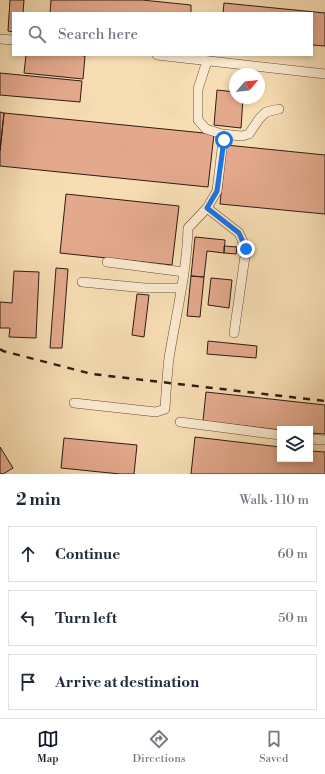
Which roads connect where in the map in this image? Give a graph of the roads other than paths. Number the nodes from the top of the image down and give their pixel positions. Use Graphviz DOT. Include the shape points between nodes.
graph roads {
  1 [pos="0,39"];
  2 [pos="12,40"];
  3 [pos="164,56"];
  4 [pos="207,61"];
  5 [pos="325,74"];
  6 [pos="279,109"];
  7 [pos="222,134"];
  8 [pos="207,208"];
  9 [pos="107,262"];
  10 [pos="184,272"];
  11 [pos="82,282"];
  12 [pos="181,288"];
  13 [pos="234,333"];
  14 [pos="74,403"];
  15 [pos="180,422"];
  16 [pos="277,435"];
  17 [pos="313,438"];
  18 [pos="325,440"];
  1 -- 2 [label="lane"];
  3 -- 4 [label="lane"];
  4 -- 5 [label="lane"];
  4 -- 7 [label="lane" via="198,89 198,120 206,129"];
  6 -- 7 [label="lane" via="266,112 249,134"];
  7 -- 8 [label="lane" via="224,140 217,191"];
  8 -- 10 [label="lane" via="188,228"];
  8 -- 13 [label="lane" via="239,233 246,249"];
  9 -- 10 [label="lane"];
  10 -- 12 [label="lane"];
  11 -- 12 [label="lane" via="145,288"];
  12 -- 14 [label="lane" via="169,360 165,409 156,412"];
  15 -- 16 [label="lane"];
  17 -- 18 [label="lane"];
}
